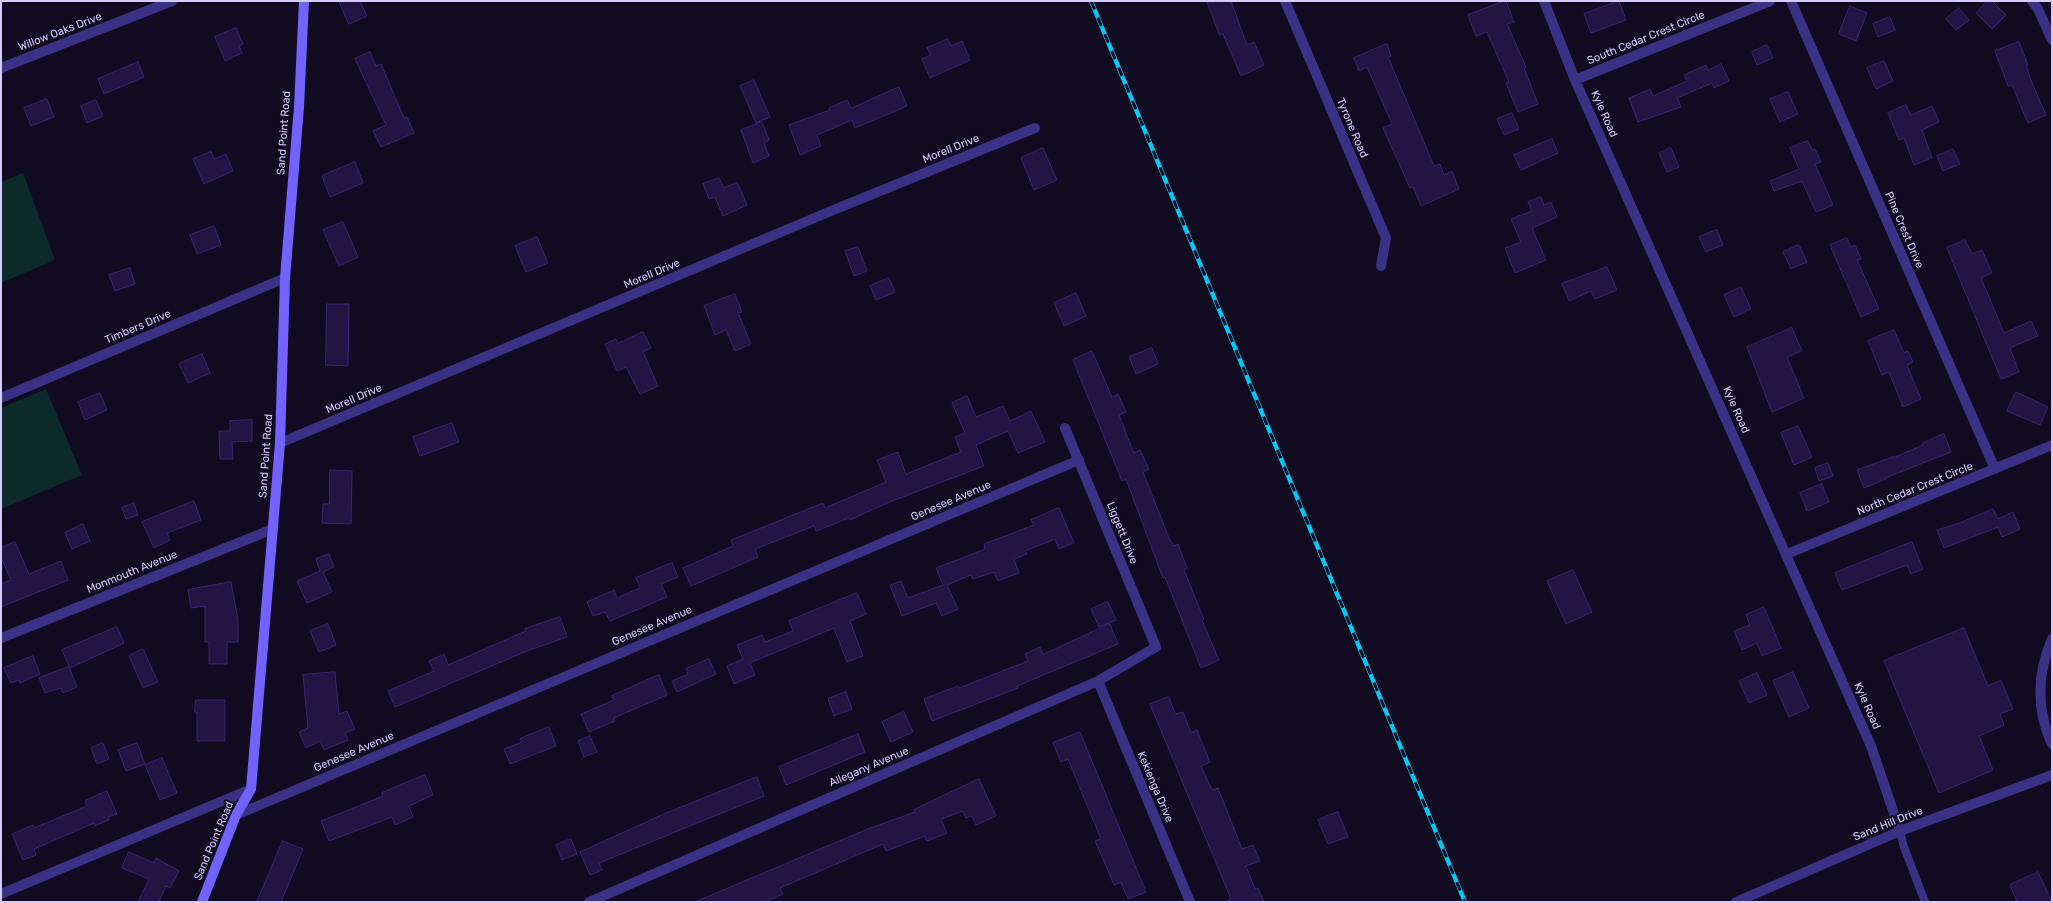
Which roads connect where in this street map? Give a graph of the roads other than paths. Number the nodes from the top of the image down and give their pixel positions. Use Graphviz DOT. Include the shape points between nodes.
graph roads {
  1 [pos="172,1"];
  2 [pos="304,1"];
  3 [pos="1285,1"];
  4 [pos="1544,1"];
  5 [pos="1770,1"];
  6 [pos="1791,1"];
  7 [pos="2032,1"];
  8 [pos="2052,40"];
  9 [pos="1,68"];
  10 [pos="1575,80"];
  11 [pos="1035,128"];
  12 [pos="1381,266"];
  13 [pos="285,278"];
  14 [pos="1,398"];
  15 [pos="1065,428"];
  16 [pos="280,444"];
  17 [pos="2052,445"];
  18 [pos="1079,460"];
  19 [pos="1995,469"];
  20 [pos="273,529"];
  21 [pos="1787,554"];
  22 [pos="1,638"];
  23 [pos="2052,639"];
  24 [pos="1156,646"];
  25 [pos="1098,681"];
  26 [pos="2052,744"];
  27 [pos="2052,775"];
  28 [pos="251,789"];
  29 [pos="236,815"];
  30 [pos="1900,831"];
  31 [pos="1,894"];
  32 [pos="202,902"];
  33 [pos="588,902"];
  34 [pos="1190,902"];
  35 [pos="1736,902"];
  36 [pos="1925,902"];
  1 -- 9 [label="street, Willow Oaks Drive"];
  2 -- 13 [label="street, Sand Point Road" via="299,107"];
  3 -- 12 [label="street, Tyrone Road" via="1386,238"];
  4 -- 10 [label="street, Kyle Road"];
  5 -- 10 [label="street, South Cedar Crest Circle"];
  6 -- 19 [label="street, Pine Crest Drive"];
  7 -- 8 [label="street"];
  10 -- 21 [label="street, Kyle Road"];
  11 -- 16 [label="street, Morell Drive" via="831,211"];
  13 -- 14 [label="street, Timbers Drive"];
  13 -- 16 [label="street, Sand Point Road"];
  15 -- 18 [label="street, Liggett Drive"];
  16 -- 20 [label="street, Sand Point Road"];
  17 -- 19 [label="street, North Cedar Crest Circle"];
  18 -- 24 [label="street, Liggett Drive"];
  18 -- 29 [label="street, Genesee Avenue"];
  19 -- 21 [label="street, North Cedar Crest Circle"];
  20 -- 22 [label="street, Monmouth Avenue"];
  20 -- 28 [label="street, Sand Point Road"];
  21 -- 30 [label="street, Kyle Road" via="1871,746"];
  23 -- 26 [label="street" via="2046,652 2040,690 2043,725"];
  24 -- 25 [label="street, Allegany Avenue"];
  25 -- 33 [label="street, Allegany Avenue"];
  25 -- 34 [label="street, Kekienga Drive"];
  27 -- 30 [label="street, Sand Hill Drive"];
  28 -- 29 [label="street, Sand Point Road"];
  28 -- 31 [label="street"];
  29 -- 32 [label="street, Sand Point Road"];
  30 -- 35 [label="street, Sand Hill Drive"];
  30 -- 36 [label="lane"];
}
